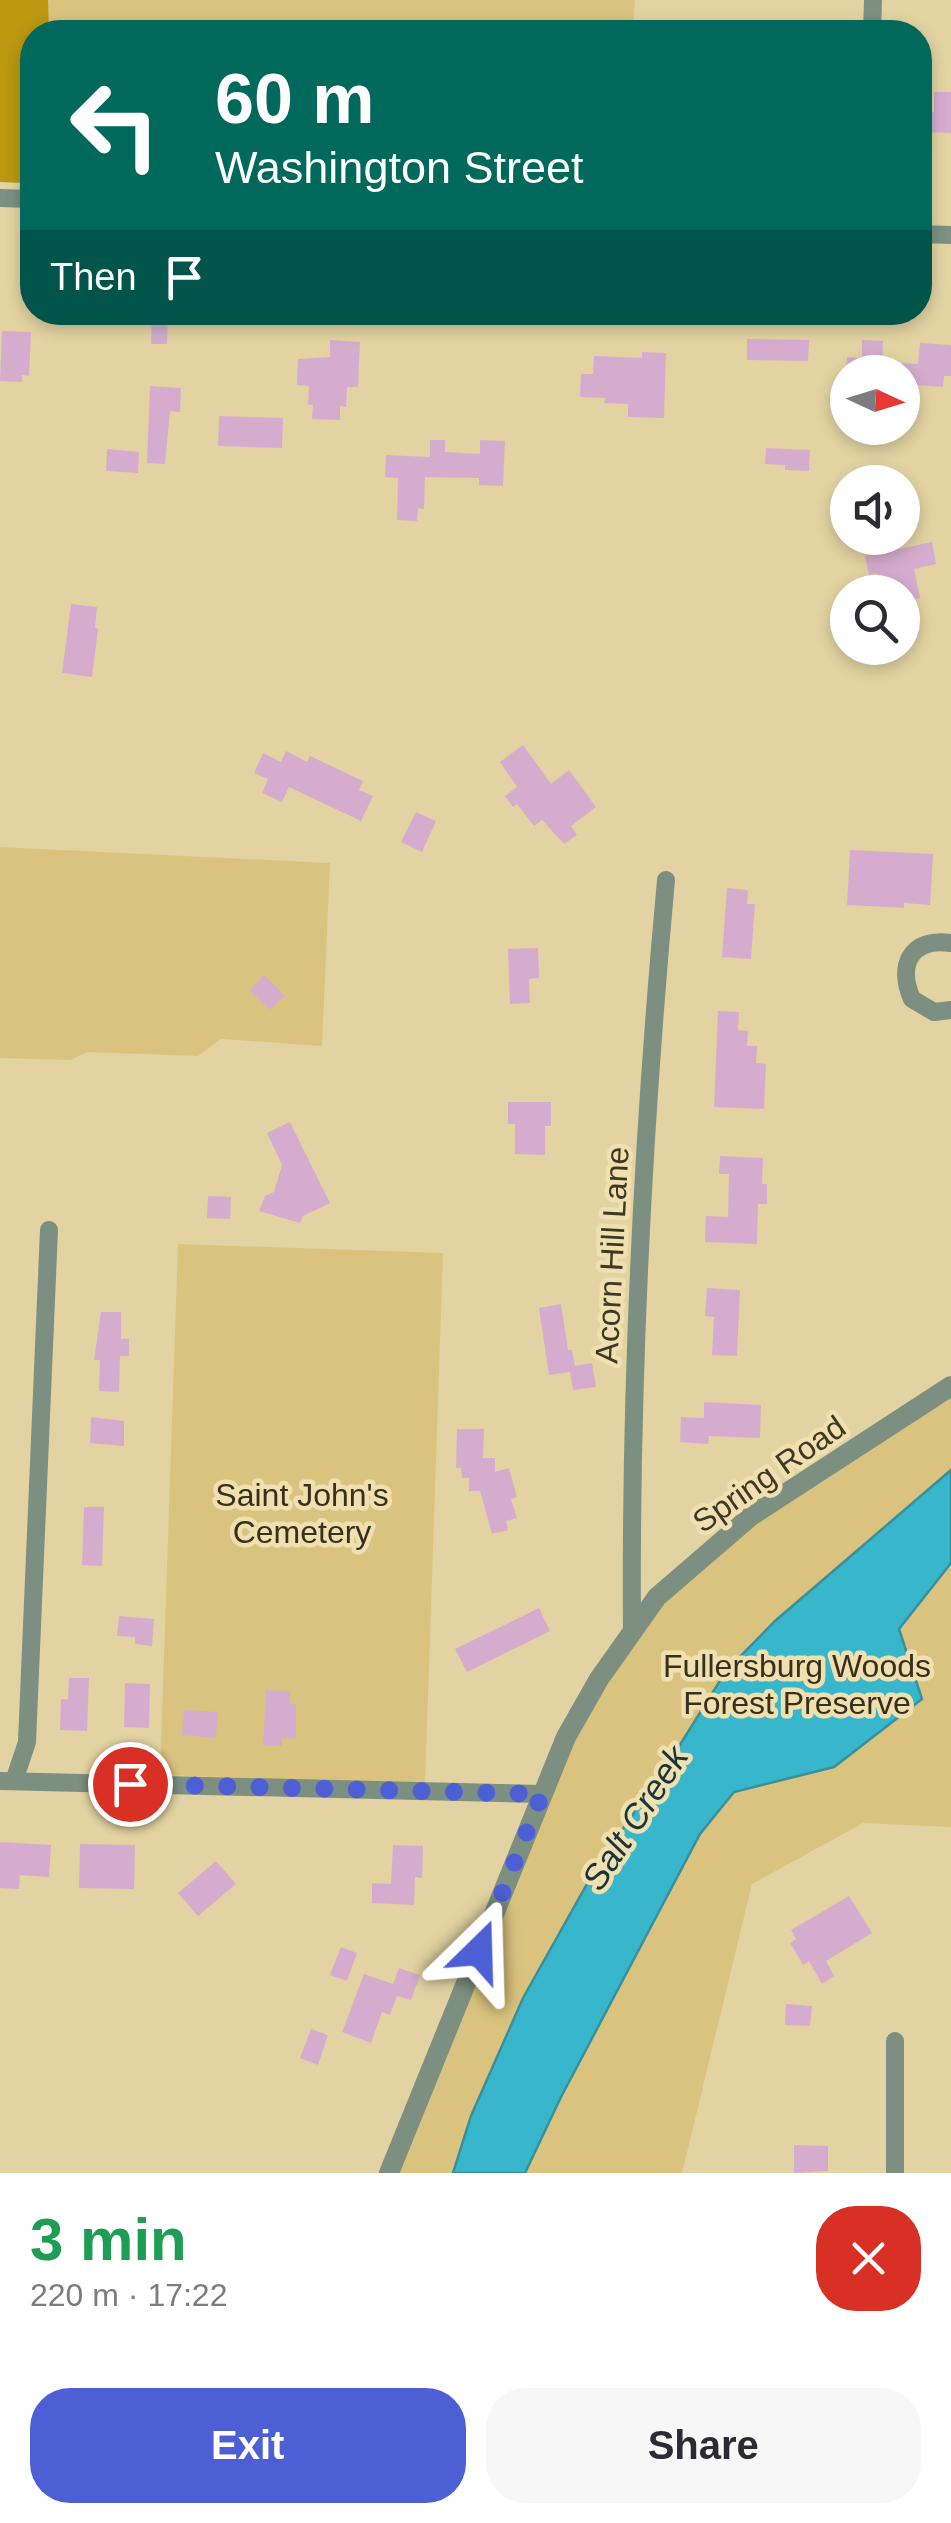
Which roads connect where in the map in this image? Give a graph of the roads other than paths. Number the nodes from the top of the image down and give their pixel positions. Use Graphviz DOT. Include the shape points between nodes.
graph roads {
  1 [pos="666,880"];
  2 [pos="951,943"];
  3 [pos="951,1010"];
  4 [pos="49,1230"];
  5 [pos="951,1386"];
  6 [pos="632,1633"];
  7 [pos="7,1781"];
  8 [pos="542,1794"];
  9 [pos="895,2040"];
  10 [pos="389,2173"];
  11 [pos="895,2173"];
  1 -- 6 [label="street, Acorn Hill Lane" via="651,1052 632,1472"];
  2 -- 3 [label="street" via="920,947 904,972 912,998 934,1012"];
  4 -- 7 [label="street" via="27,1742"];
  5 -- 6 [label="street, Spring Road" via="751,1516 657,1597"];
  6 -- 8 [label="street, Spring Road" via="579,1712"];
  7 -- 8 [label="street"];
  8 -- 10 [label="street, Spring Road"];
  9 -- 11 [label="street"];
}
